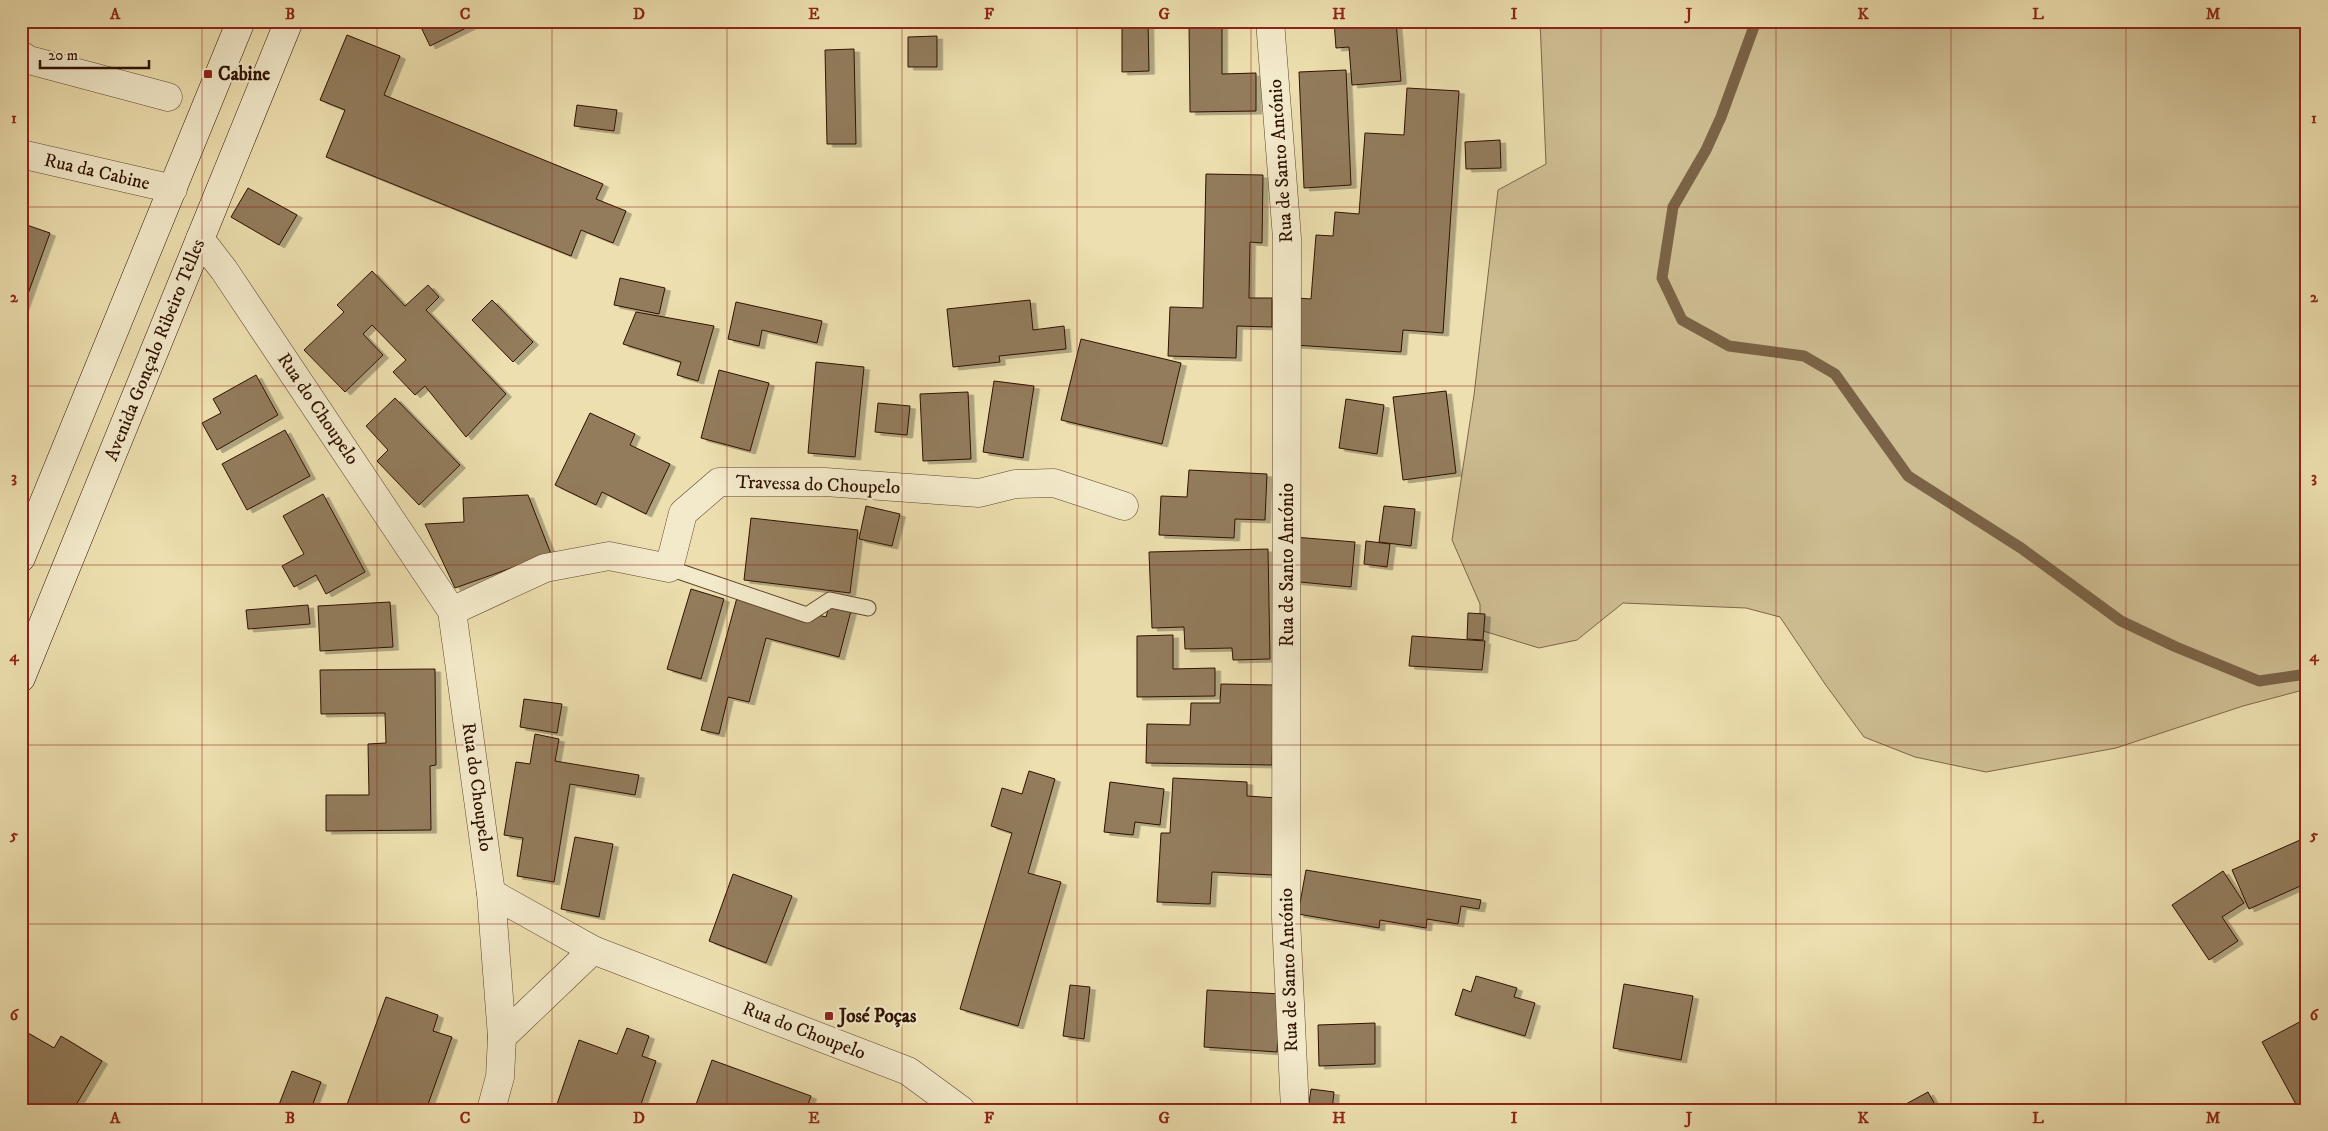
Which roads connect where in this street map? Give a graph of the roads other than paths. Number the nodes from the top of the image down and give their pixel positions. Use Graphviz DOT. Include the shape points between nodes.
graph roads {
  1 [pos="241,21"];
  2 [pos="289,21"];
  3 [pos="1270,21"];
  4 [pos="21,55"];
  5 [pos="168,97"];
  6 [pos="21,154"];
  7 [pos="173,190"];
  8 [pos="200,239"];
  9 [pos="1124,506"];
  10 [pos="21,558"];
  11 [pos="669,568"];
  12 [pos="868,608"];
  13 [pos="452,610"];
  14 [pos="21,678"];
  15 [pos="491,893"];
  16 [pos="593,950"];
  17 [pos="502,1037"];
  18 [pos="492,1110"];
  19 [pos="961,1110"];
  20 [pos="1295,1110"];
  1 -- 7 [label="street"];
  2 -- 8 [label="street, Avenida Gonçalo Ribeiro Telles"];
  3 -- 20 [label="street, Rua de Santo António" via="1288,238 1286,918"];
  4 -- 5 [label="street" via="29,60"];
  6 -- 7 [label="street, Rua da Cabine"];
  7 -- 10 [label="street"];
  8 -- 13 [label="street, Rua do Choupelo"];
  8 -- 14 [label="street, Avenida Gonçalo Ribeiro Telles"];
  9 -- 11 [label="street, Travessa do Choupelo" via="1054,483 1015,484 979,493 825,482 718,482 683,513"];
  11 -- 12 [label="lane" via="807,615 830,600"];
  11 -- 13 [label="street" via="609,556 545,568"];
  13 -- 15 [label="street, Rua do Choupelo"];
  15 -- 16 [label="street, Rua do Choupelo"];
  15 -- 17 [label="street"];
  16 -- 17 [label="street"];
  16 -- 19 [label="street, Rua do Choupelo" via="908,1071"];
  17 -- 18 [label="street" via="500,1077"];
}
